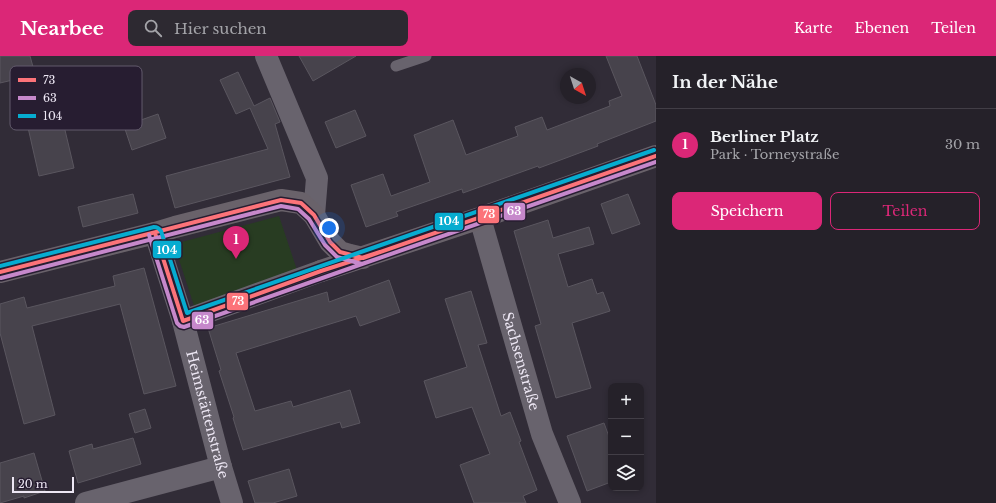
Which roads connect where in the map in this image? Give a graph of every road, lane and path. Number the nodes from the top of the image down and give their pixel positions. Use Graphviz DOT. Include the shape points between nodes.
graph roads {
  1 [pos="266,56"];
  2 [pos="426,56"];
  3 [pos="396,66"];
  4 [pos="656,156"];
  5 [pos="314,215"];
  6 [pos="480,218"];
  7 [pos="154,233"];
  8 [pos="363,258"];
  9 [pos="0,272"];
  10 [pos="183,321"];
  11 [pos="221,467"];
  12 [pos="86,503"];
  13 [pos="232,503"];
  14 [pos="570,503"];
  1 -- 5 [label="street" via="317,178"];
  2 -- 3 [label="lane"];
  4 -- 6 [label="street"];
  5 -- 7 [label="street" via="302,203 281,200"];
  5 -- 8 [label="street" via="330,242 340,252"];
  6 -- 8 [label="street"];
  6 -- 14 [label="street, Sachsenstraße" via="542,434"];
  7 -- 9 [label="street"];
  7 -- 10 [label="street, Heimstättenstraße"];
  8 -- 10 [label="street"];
  10 -- 11 [label="street, Heimstättenstraße"];
  11 -- 12 [label="street"];
  11 -- 13 [label="street, Heimstättenstraße"];
}
